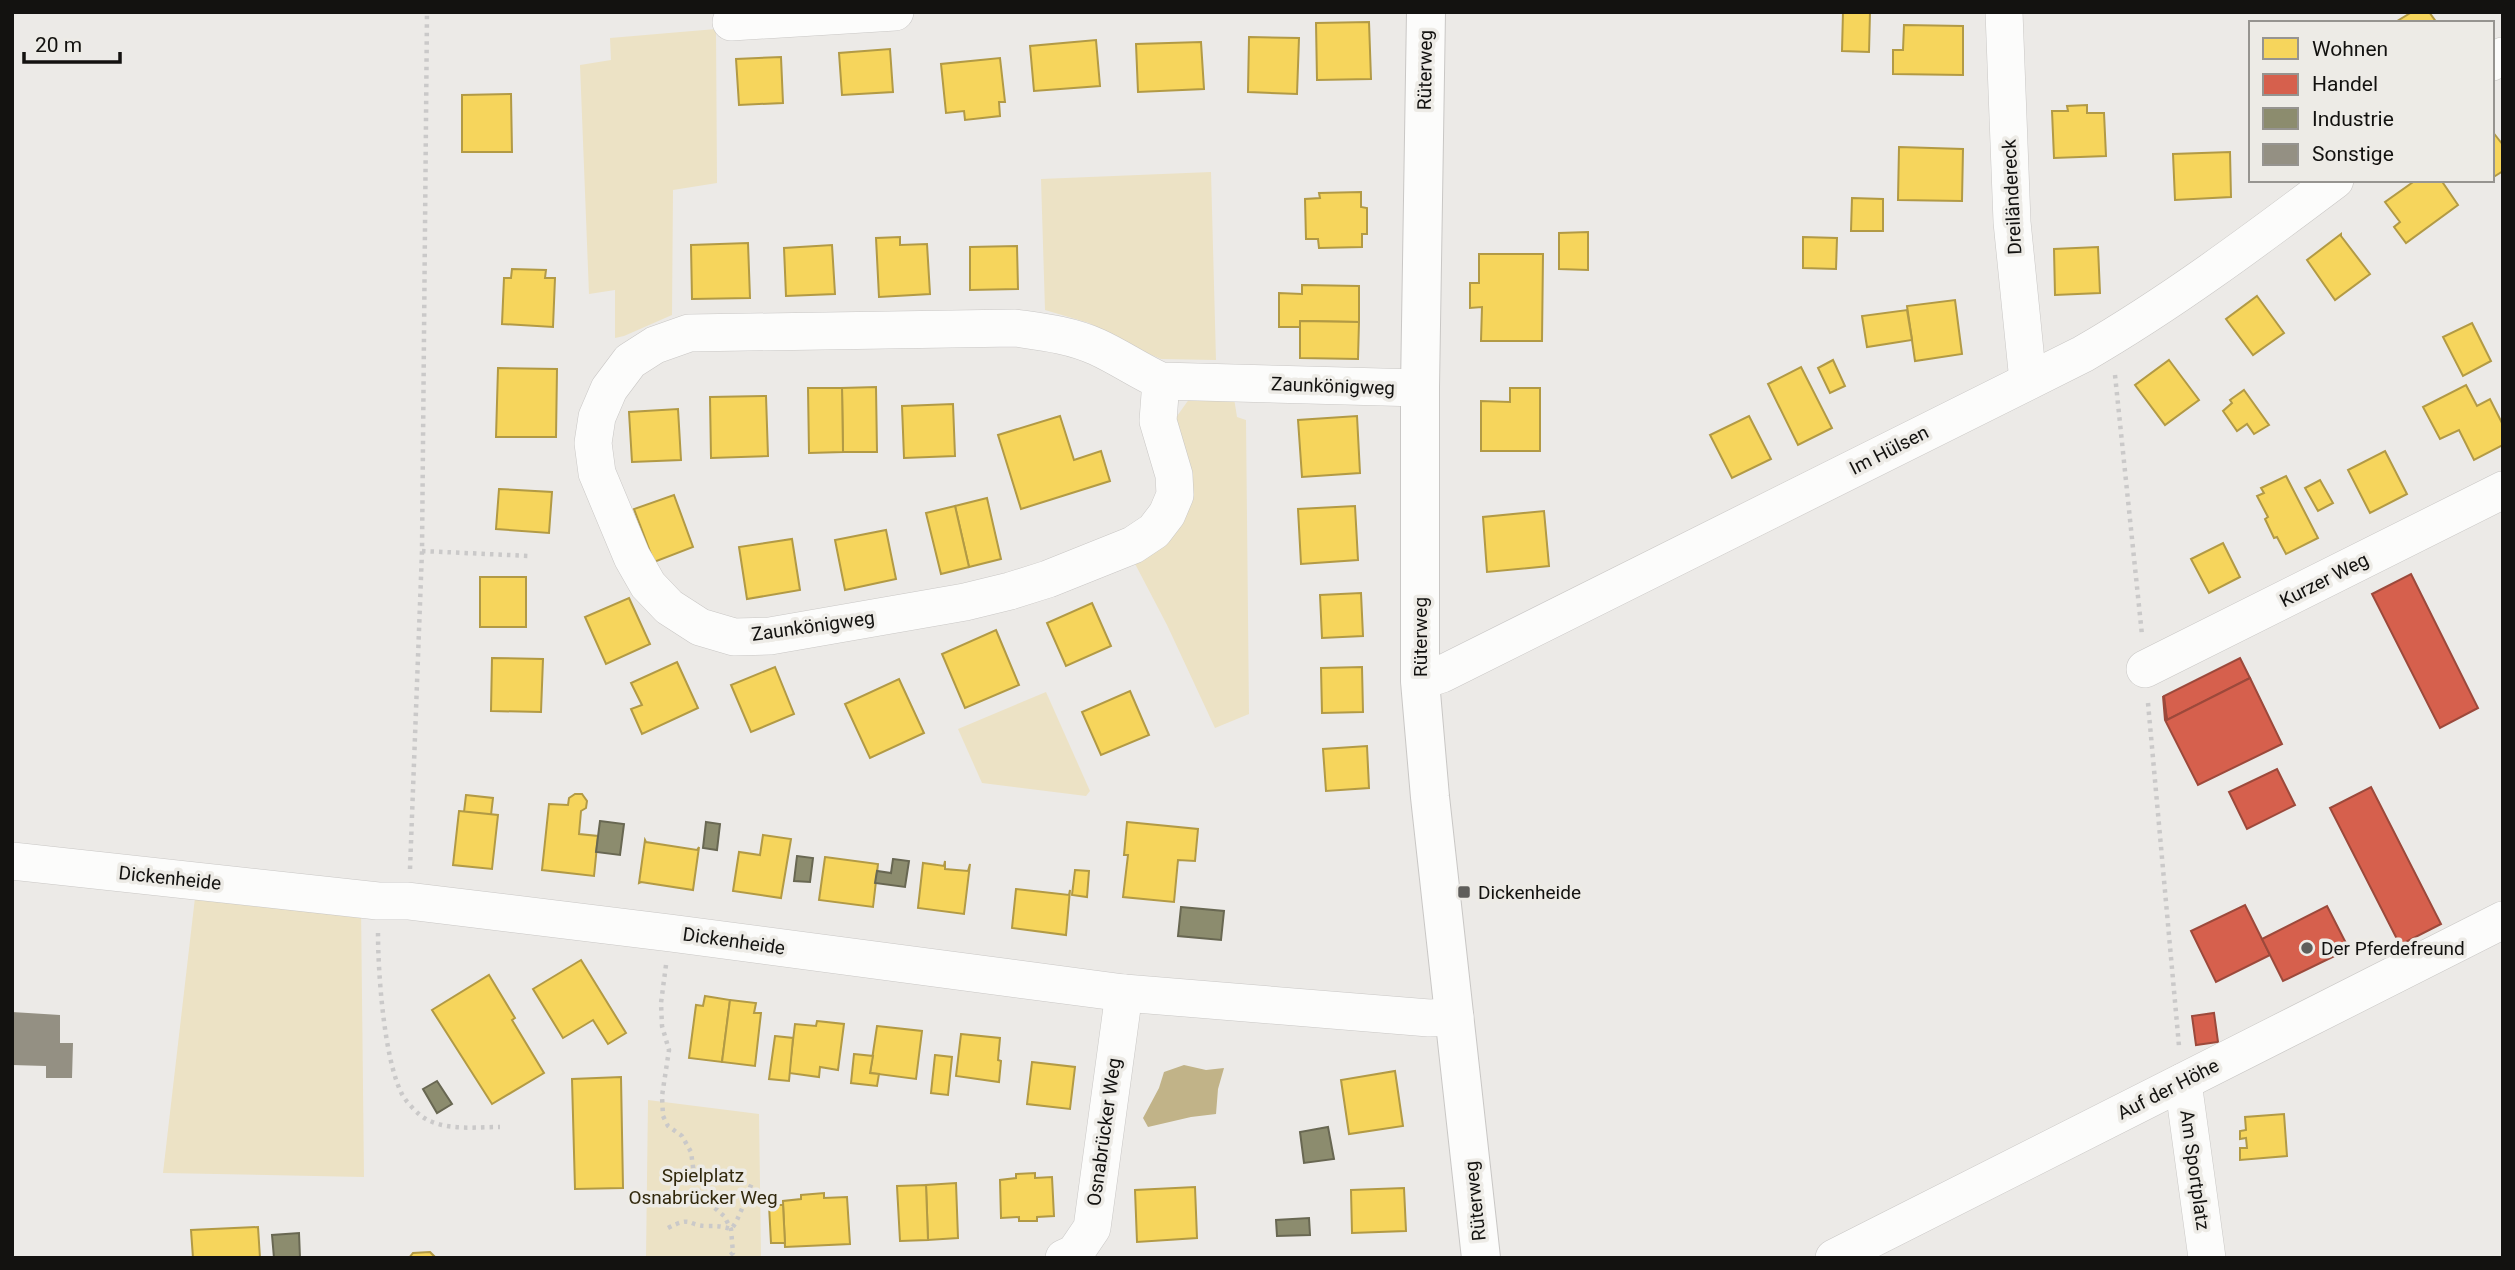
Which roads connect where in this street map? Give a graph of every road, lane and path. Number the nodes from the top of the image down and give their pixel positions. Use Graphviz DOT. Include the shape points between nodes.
graph roads {
  1 [pos="427,12"];
  2 [pos="895,12"];
  3 [pos="1426,12"];
  4 [pos="2004,12"];
  5 [pos="731,22"];
  6 [pos="2332,182"];
  7 [pos="2111,338"];
  8 [pos="2028,380"];
  9 [pos="1161,381"];
  10 [pos="1420,388"];
  11 [pos="2503,491"];
  12 [pos="422,551"];
  13 [pos="530,556"];
  14 [pos="2145,670"];
  15 [pos="1420,681"];
  16 [pos="12,861"];
  17 [pos="393,901"];
  18 [pos="2503,920"];
  19 [pos="1124,993"];
  20 [pos="661,1003"];
  21 [pos="1455,1017"];
  22 [pos="2183,1082"];
  23 [pos="500,1127"];
  24 [pos="752,1183"];
  25 [pos="668,1227"];
  26 [pos="731,1229"];
  27 [pos="726,1258"];
  28 [pos="1064,1258"];
  29 [pos="1481,1258"];
  30 [pos="1834,1258"];
  31 [pos="2207,1258"];
  1 -- 12 [label="path"];
  2 -- 5 [label="street"];
  3 -- 10 [label="street, Rüterweg"];
  4 -- 8 [label="street, Dreiländereck" via="2012,222"];
  6 -- 7 [label="street, Im Hülsen"];
  7 -- 8 [label="street, Im Hülsen"];
  7 -- 14 [label="path"];
  8 -- 15 [label="street, Im Hülsen" via="1443,674"];
  9 -- 9 [label="street, Zaunkönigweg" via="1096,347 1016,328 689,332 630,361 610,389 597,417 593,443 597,473 632,557 648,585 669,607 700,628 734,637 769,636 1010,592 1133,545 1154,531 1175,495 1174,475 1158,421"];
  9 -- 10 [label="street, Zaunkönigweg"];
  10 -- 15 [label="street, Rüterweg"];
  11 -- 14 [label="street, Kurzer Weg"];
  12 -- 13 [label="path"];
  12 -- 17 [label="path"];
  14 -- 22 [label="path"];
  15 -- 21 [label="street, Rüterweg"];
  16 -- 17 [label="street, Dickenheide"];
  17 -- 19 [label="street, Dickenheide"];
  17 -- 23 [label="path" via="378,954 391,1057 401,1094 425,1119 453,1127"];
  18 -- 22 [label="street, Auf der Höhe"];
  19 -- 21 [label="street, Dickenheide"];
  19 -- 28 [label="street, Osnabrücker Weg" via="1092,1228 1075,1253"];
  20 -- 26 [label="path" via="669,1050 663,1116 691,1152 700,1195 724,1216"];
  21 -- 29 [label="street, Rüterweg"];
  22 -- 30 [label="street, Auf der Höhe"];
  22 -- 31 [label="street, Am Sportplatz"];
  24 -- 26 [label="path"];
  25 -- 26 [label="path" via="690,1221"];
  26 -- 27 [label="path" via="733,1253"];
}
